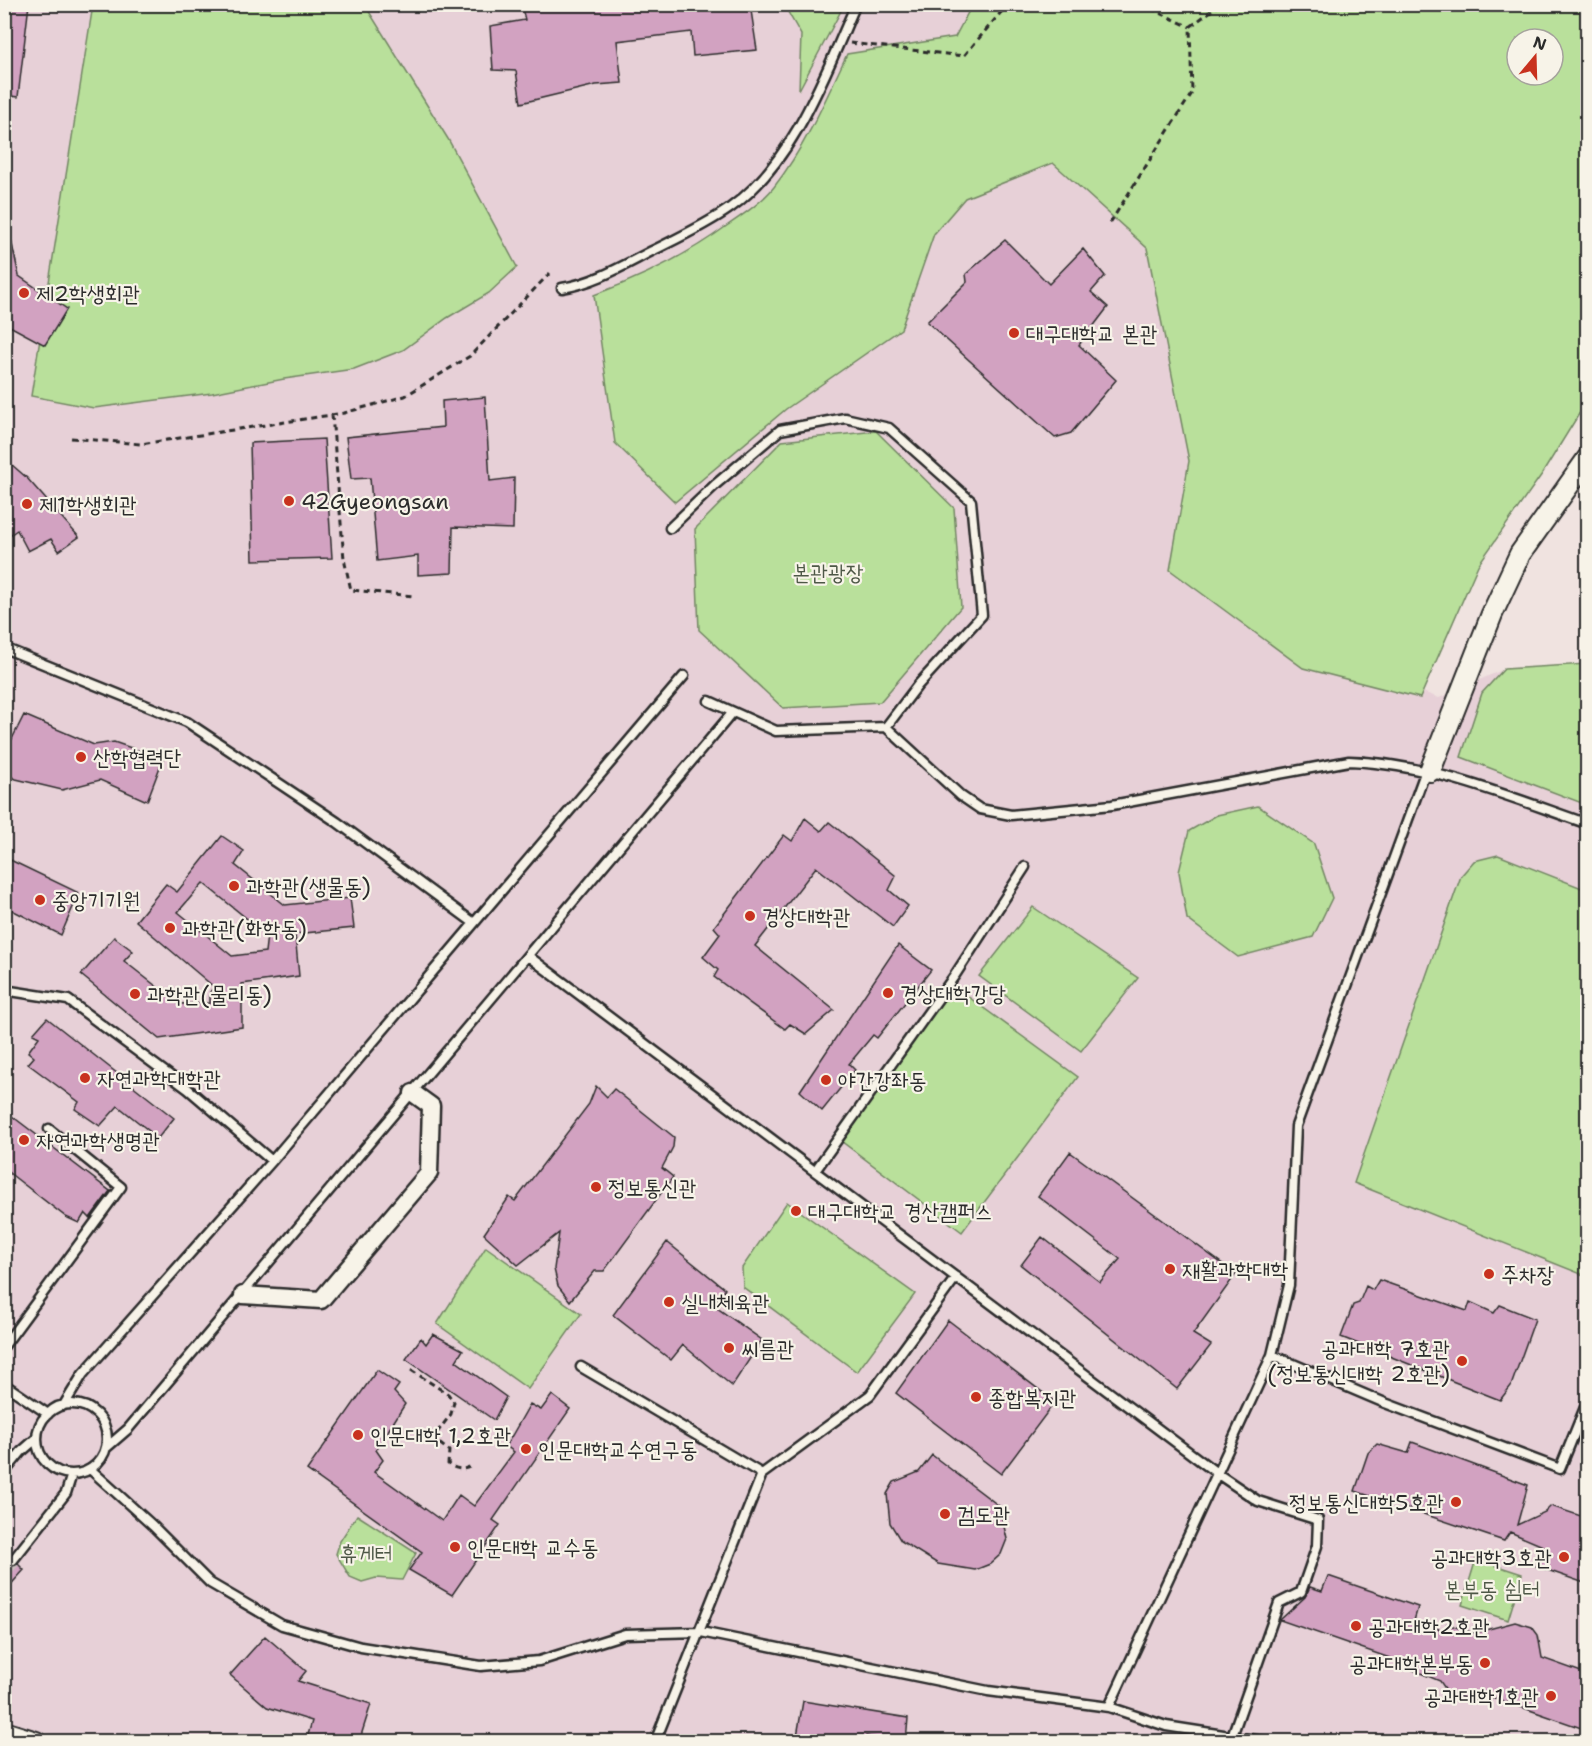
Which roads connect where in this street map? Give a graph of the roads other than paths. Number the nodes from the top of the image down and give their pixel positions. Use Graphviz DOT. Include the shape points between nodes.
graph roads {
  1 [pos="856,4"];
  2 [pos="562,288"];
  3 [pos="1587,458"];
  4 [pos="670,528"];
  5 [pos="4,648"];
  6 [pos="684,676"];
  7 [pos="709,701"];
  8 [pos="733,712"];
  9 [pos="886,728"];
  10 [pos="1428,771"];
  11 [pos="1587,824"];
  12 [pos="1025,867"];
  13 [pos="474,923"];
  14 [pos="528,956"];
  15 [pos="4,990"];
  16 [pos="413,1093"];
  17 [pos="49,1129"];
  18 [pos="272,1161"];
  19 [pos="815,1171"];
  20 [pos="956,1277"];
  21 [pos="243,1295"];
  22 [pos="4,1346"];
  23 [pos="1272,1355"];
  24 [pos="581,1367"];
  25 [pos="4,1384"];
  26 [pos="1587,1401"];
  27 [pos="64,1405"];
  28 [pos="48,1413"];
  29 [pos="37,1438"];
  30 [pos="106,1448"];
  31 [pos="90,1469"];
  32 [pos="4,1473"];
  33 [pos="72,1474"];
  34 [pos="762,1474"];
  35 [pos="1218,1474"];
  36 [pos="13,1560"];
  37 [pos="700,1632"];
  38 [pos="1109,1707"];
  39 [pos="4,1732"];
  40 [pos="1232,1736"];
  41 [pos="36,1742"];
  42 [pos="655,1742"];
  43 [pos="1268,1742"];
  1 -- 2 [label="lane" via="812,102 759,182 732,207 702,226 586,284"];
  3 -- 10 [label="street" via="1520,554"];
  4 -- 9 [label="lane" via="780,430 845,418 889,428 971,501 982,615 918,685"];
  5 -- 13 [label="lane" via="187,722 337,822"];
  6 -- 13 [label="lane"];
  7 -- 8 [label="lane"];
  8 -- 9 [label="lane" via="776,731"];
  8 -- 14 [label="lane"];
  9 -- 10 [label="lane" via="980,809 1011,815 1112,805 1349,761"];
  10 -- 11 [label="lane"];
  10 -- 23 [label="lane" via="1296,1126 1290,1274"];
  12 -- 19 [label="lane" via="955,975"];
  13 -- 18 [label="lane"];
  14 -- 16 [label="lane"];
  14 -- 19 [label="lane"];
  15 -- 18 [label="lane" via="68,1000 188,1089"];
  16 -- 21 [label="lane"];
  16 -- 21 [label="street" via="431,1106 429,1173 321,1300"];
  17 -- 22 [label="lane" via="121,1187"];
  18 -- 27 [label="lane" via="83,1374"];
  19 -- 20 [label="lane"];
  20 -- 34 [label="lane" via="870,1395"];
  20 -- 35 [label="lane"];
  21 -- 30 [label="lane" via="128,1429"];
  23 -- 26 [label="lane" via="1385,1403 1560,1469"];
  23 -- 35 [label="lane"];
  24 -- 34 [label="lane"];
  25 -- 28 [label="lane"];
  27 -- 28 [label="lane"];
  27 -- 30 [label="lane" via="82,1405 97,1414 106,1430"];
  28 -- 29 [label="lane"];
  29 -- 32 [label="lane"];
  29 -- 33 [label="lane" via="48,1463"];
  30 -- 31 [label="lane"];
  31 -- 33 [label="lane"];
  31 -- 37 [label="lane" via="210,1583 282,1625 361,1647 480,1666 539,1661 625,1634"];
  33 -- 36 [label="lane" via="66,1493"];
  34 -- 37 [label="lane"];
  35 -- 38 [label="lane"];
  35 -- 40 [label="lane" via="1258,1501 1318,1520 1317,1546 1301,1592 1279,1603"];
  37 -- 38 [label="lane" via="988,1691"];
  37 -- 42 [label="lane"];
  38 -- 40 [label="lane" via="1166,1726"];
  39 -- 41 [label="street"];
  40 -- 43 [label="lane"];
}
